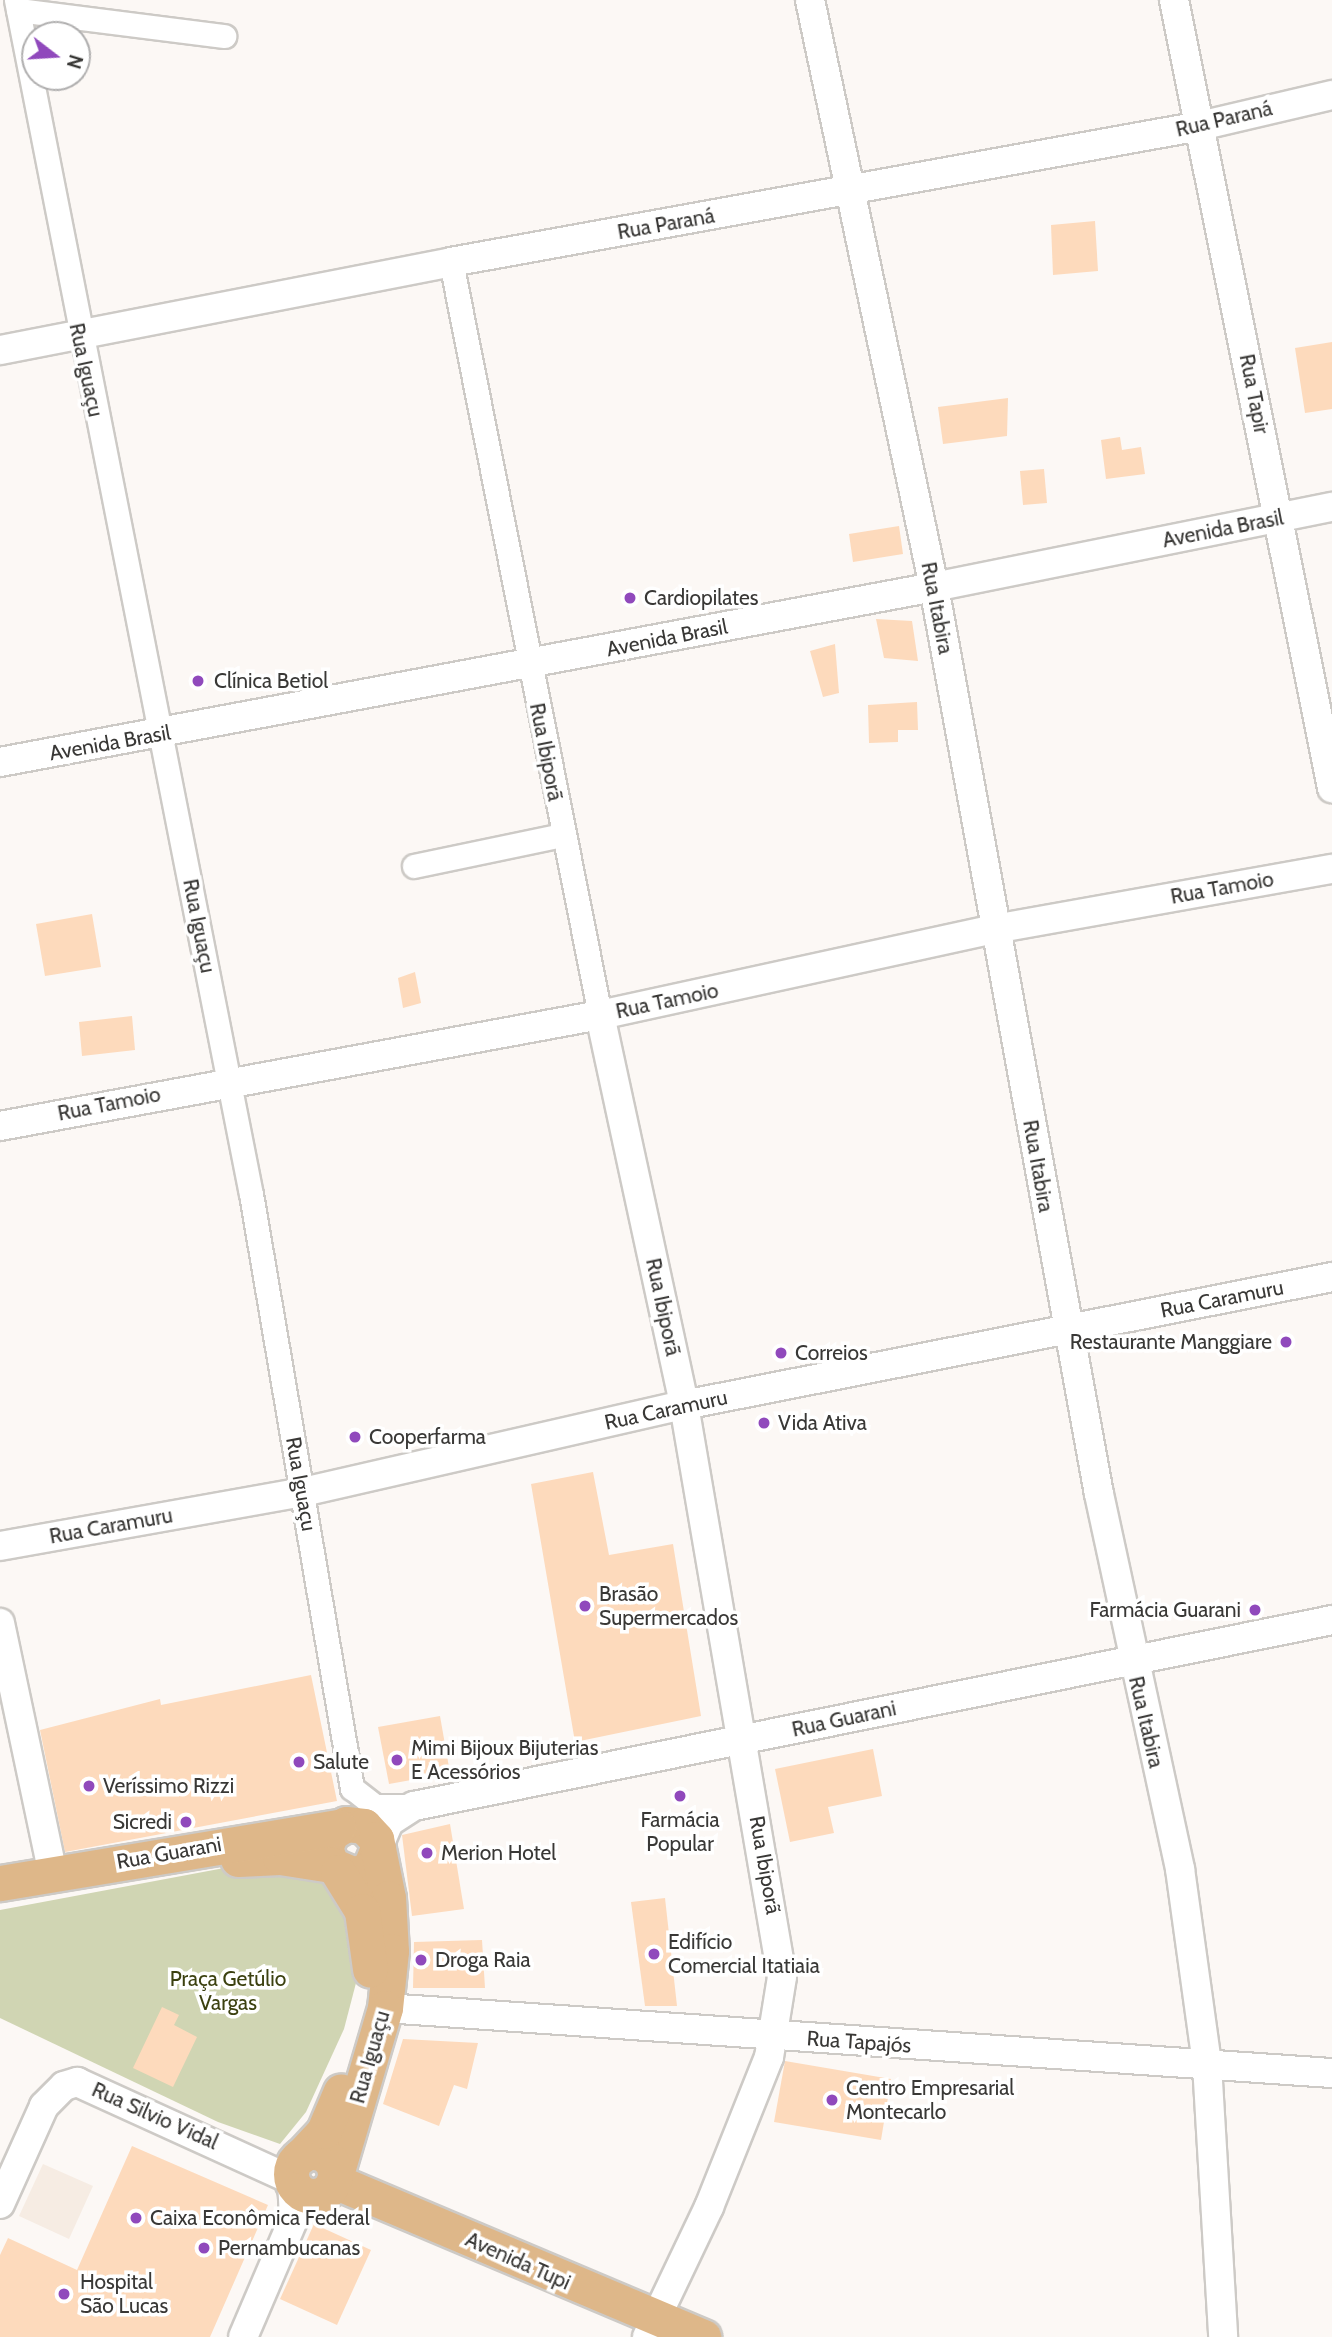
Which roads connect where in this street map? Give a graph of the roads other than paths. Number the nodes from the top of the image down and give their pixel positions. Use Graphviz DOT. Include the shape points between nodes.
graph roads {
  1 [pos="810,0"];
  2 [pos="1174,0"];
  3 [pos="17,5"];
  4 [pos="224,36"];
  5 [pos="1332,94"];
  6 [pos="1200,126"];
  7 [pos="850,192"];
  8 [pos="451,262"];
  9 [pos="79,334"];
  10 [pos="0,350"];
  11 [pos="1332,507"];
  12 [pos="1278,518"];
  13 [pos="934,587"];
  14 [pos="528,663"];
  15 [pos="162,734"];
  16 [pos="0,762"];
  17 [pos="1332,788"];
  18 [pos="562,835"];
  19 [pos="414,866"];
  20 [pos="1332,869"];
  21 [pos="994,929"];
  22 [pos="600,1015"];
  23 [pos="228,1080"];
  24 [pos="0,1126"];
  25 [pos="1332,1277"];
  26 [pos="1068,1330"];
  27 [pos="684,1405"];
  28 [pos="303,1492"];
  29 [pos="0,1546"];
  30 [pos="1332,1620"];
  31 [pos="0,1623"];
  32 [pos="1132,1661"];
  33 [pos="742,1741"];
  34 [pos="352,1788"];
  35 [pos="414,1806"];
  36 [pos="338,1827"];
  37 [pos="378,1848"];
  38 [pos="335,1868"];
  39 [pos="53,1874"];
  40 [pos="0,1884"];
  41 [pos="0,1901"];
  42 [pos="385,2008"];
  43 [pos="773,2037"];
  44 [pos="1207,2064"];
  45 [pos="1332,2073"];
  46 [pos="312,2178"];
  47 [pos="0,2204"];
  48 [pos="644,2331"];
  49 [pos="243,2337"];
  50 [pos="703,2337"];
  51 [pos="1223,2337"];
  1 -- 7 [label="street, Rua Itabira"];
  2 -- 6 [label="street, Rua Tapir"];
  3 -- 4 [label="street"];
  3 -- 9 [label="street, Rua Iguaçu"];
  5 -- 6 [label="street, Rua Paraná"];
  6 -- 7 [label="street, Rua Paraná"];
  6 -- 12 [label="street, Rua Tapir"];
  7 -- 8 [label="street, Rua Paraná"];
  7 -- 13 [label="street, Rua Itabira"];
  8 -- 9 [label="street, Rua Paraná"];
  8 -- 14 [label="street, Rua Ibiporã"];
  9 -- 10 [label="street, Rua Paraná"];
  9 -- 15 [label="street, Rua Iguaçu"];
  11 -- 12 [label="street, Avenida Brasil"];
  12 -- 13 [label="street, Avenida Brasil"];
  12 -- 17 [label="street, Rua Tapir"];
  13 -- 14 [label="street, Avenida Brasil"];
  13 -- 21 [label="street, Rua Itabira"];
  14 -- 15 [label="street, Avenida Brasil"];
  14 -- 18 [label="street, Rua Ibiporã"];
  15 -- 16 [label="street, Avenida Brasil"];
  15 -- 23 [label="street, Rua Iguaçu"];
  18 -- 19 [label="street"];
  18 -- 22 [label="street, Rua Ibiporã"];
  20 -- 21 [label="street, Rua Tamoio"];
  21 -- 22 [label="street, Rua Tamoio"];
  21 -- 26 [label="street, Rua Itabira"];
  22 -- 23 [label="street, Rua Tamoio"];
  22 -- 27 [label="street, Rua Ibiporã"];
  23 -- 24 [label="street, Rua Tamoio"];
  23 -- 28 [label="street, Rua Iguaçu"];
  25 -- 26 [label="street, Rua Caramuru"];
  26 -- 27 [label="street, Rua Caramuru"];
  26 -- 32 [label="street, Rua Itabira"];
  27 -- 28 [label="street, Rua Caramuru"];
  27 -- 33 [label="street, Rua Ibiporã"];
  28 -- 29 [label="street, Rua Caramuru"];
  28 -- 34 [label="street, Rua Iguaçu"];
  30 -- 32 [label="street, Rua Guarani"];
  31 -- 39 [label="street"];
  32 -- 33 [label="street, Rua Guarani"];
  32 -- 44 [label="street, Rua Itabira" via="1180,1869"];
  33 -- 35 [label="street, Rua Guarani"];
  33 -- 43 [label="street, Rua Ibiporã" via="782,1977"];
  34 -- 35 [label="street" via="375,1806"];
  34 -- 36 [label="street" via="348,1815"];
  35 -- 37 [label="street, Rua Guarani" via="389,1822"];
  36 -- 37 [label="main road" via="364,1826"];
  36 -- 38 [label="main road" via="326,1848"];
  36 -- 39 [label="main road, Rua Guarani"];
  37 -- 38 [label="main road" via="364,1872"];
  37 -- 42 [label="main road, Rua Iguaçu" via="391,1951"];
  38 -- 41 [label="main road, Rua Guarani" via="280,1857 242,1858"];
  38 -- 46 [label="main road, Rua Iguaçu" via="362,1910 371,1983"];
  39 -- 40 [label="main road, Rua Guarani"];
  42 -- 43 [label="street, Rua Tapajós"];
  42 -- 46 [label="main road, Rua Iguaçu"];
  43 -- 44 [label="street, Rua Tapajós"];
  43 -- 48 [label="street, Rua Ibiporã" via="709,2207"];
  44 -- 45 [label="street, Rua Tapajós"];
  44 -- 51 [label="street, Rua Itabira"];
  46 -- 47 [label="street, Rua Silvio Vidal" via="77,2082 64,2087 44,2106"];
  46 -- 48 [label="main road, Avenida Tupi"];
  46 -- 49 [label="street, Rua Iguaçu"];
  48 -- 50 [label="main road, Avenida Tupi"];
}
